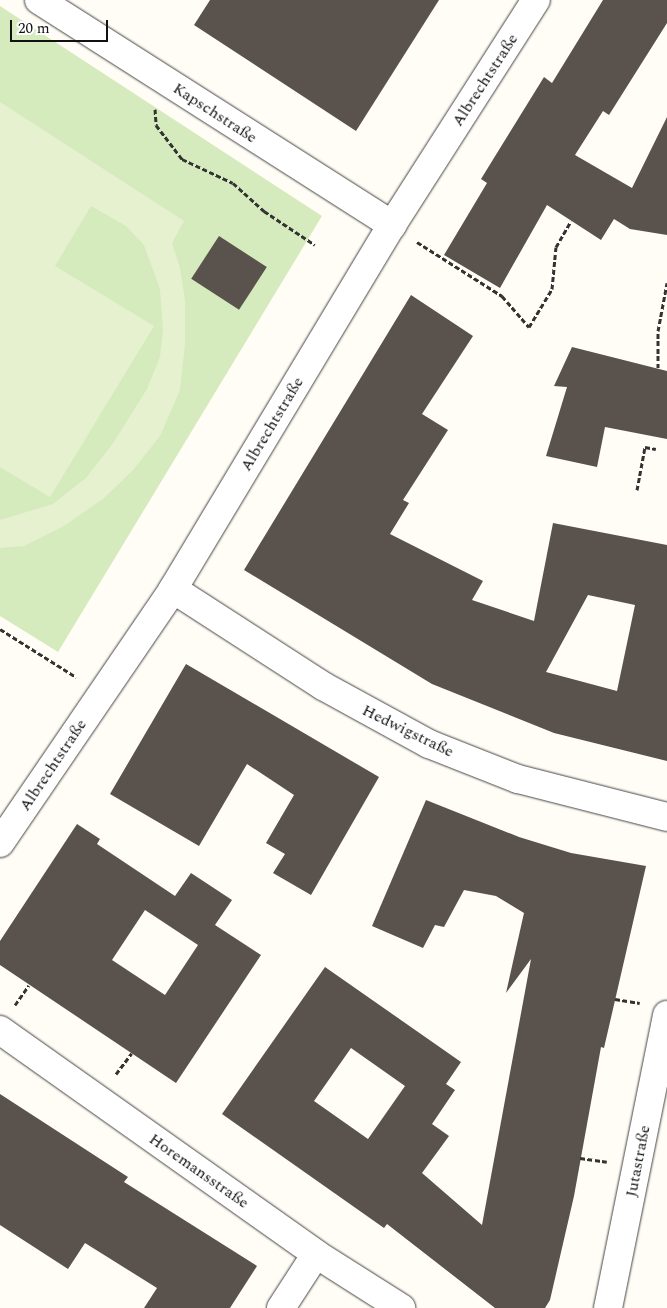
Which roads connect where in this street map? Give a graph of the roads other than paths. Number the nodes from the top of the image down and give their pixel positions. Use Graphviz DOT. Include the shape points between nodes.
graph roads {
  1 [pos="39,0"];
  2 [pos="536,0"];
  3 [pos="392,225"];
  4 [pos="173,588"];
  5 [pos="667,817"];
  6 [pos="0,844"];
  7 [pos="667,1014"];
  8 [pos="7,1019"];
  9 [pos="316,1254"];
  10 [pos="281,1308"];
  11 [pos="401,1308"];
  12 [pos="608,1308"];
  1 -- 3 [label="street, Kapschstraße"];
  2 -- 3 [label="street, Albrechtstraße"];
  3 -- 4 [label="street, Albrechtstraße"];
  4 -- 5 [label="street, Hedwigstraße" via="323,686 429,744 518,779"];
  4 -- 6 [label="street, Albrechtstraße"];
  7 -- 12 [label="street, Jutastraße"];
  8 -- 9 [label="street, Horemansstraße"];
  9 -- 10 [label="street"];
  9 -- 11 [label="street, Horemansstraße"];
}
